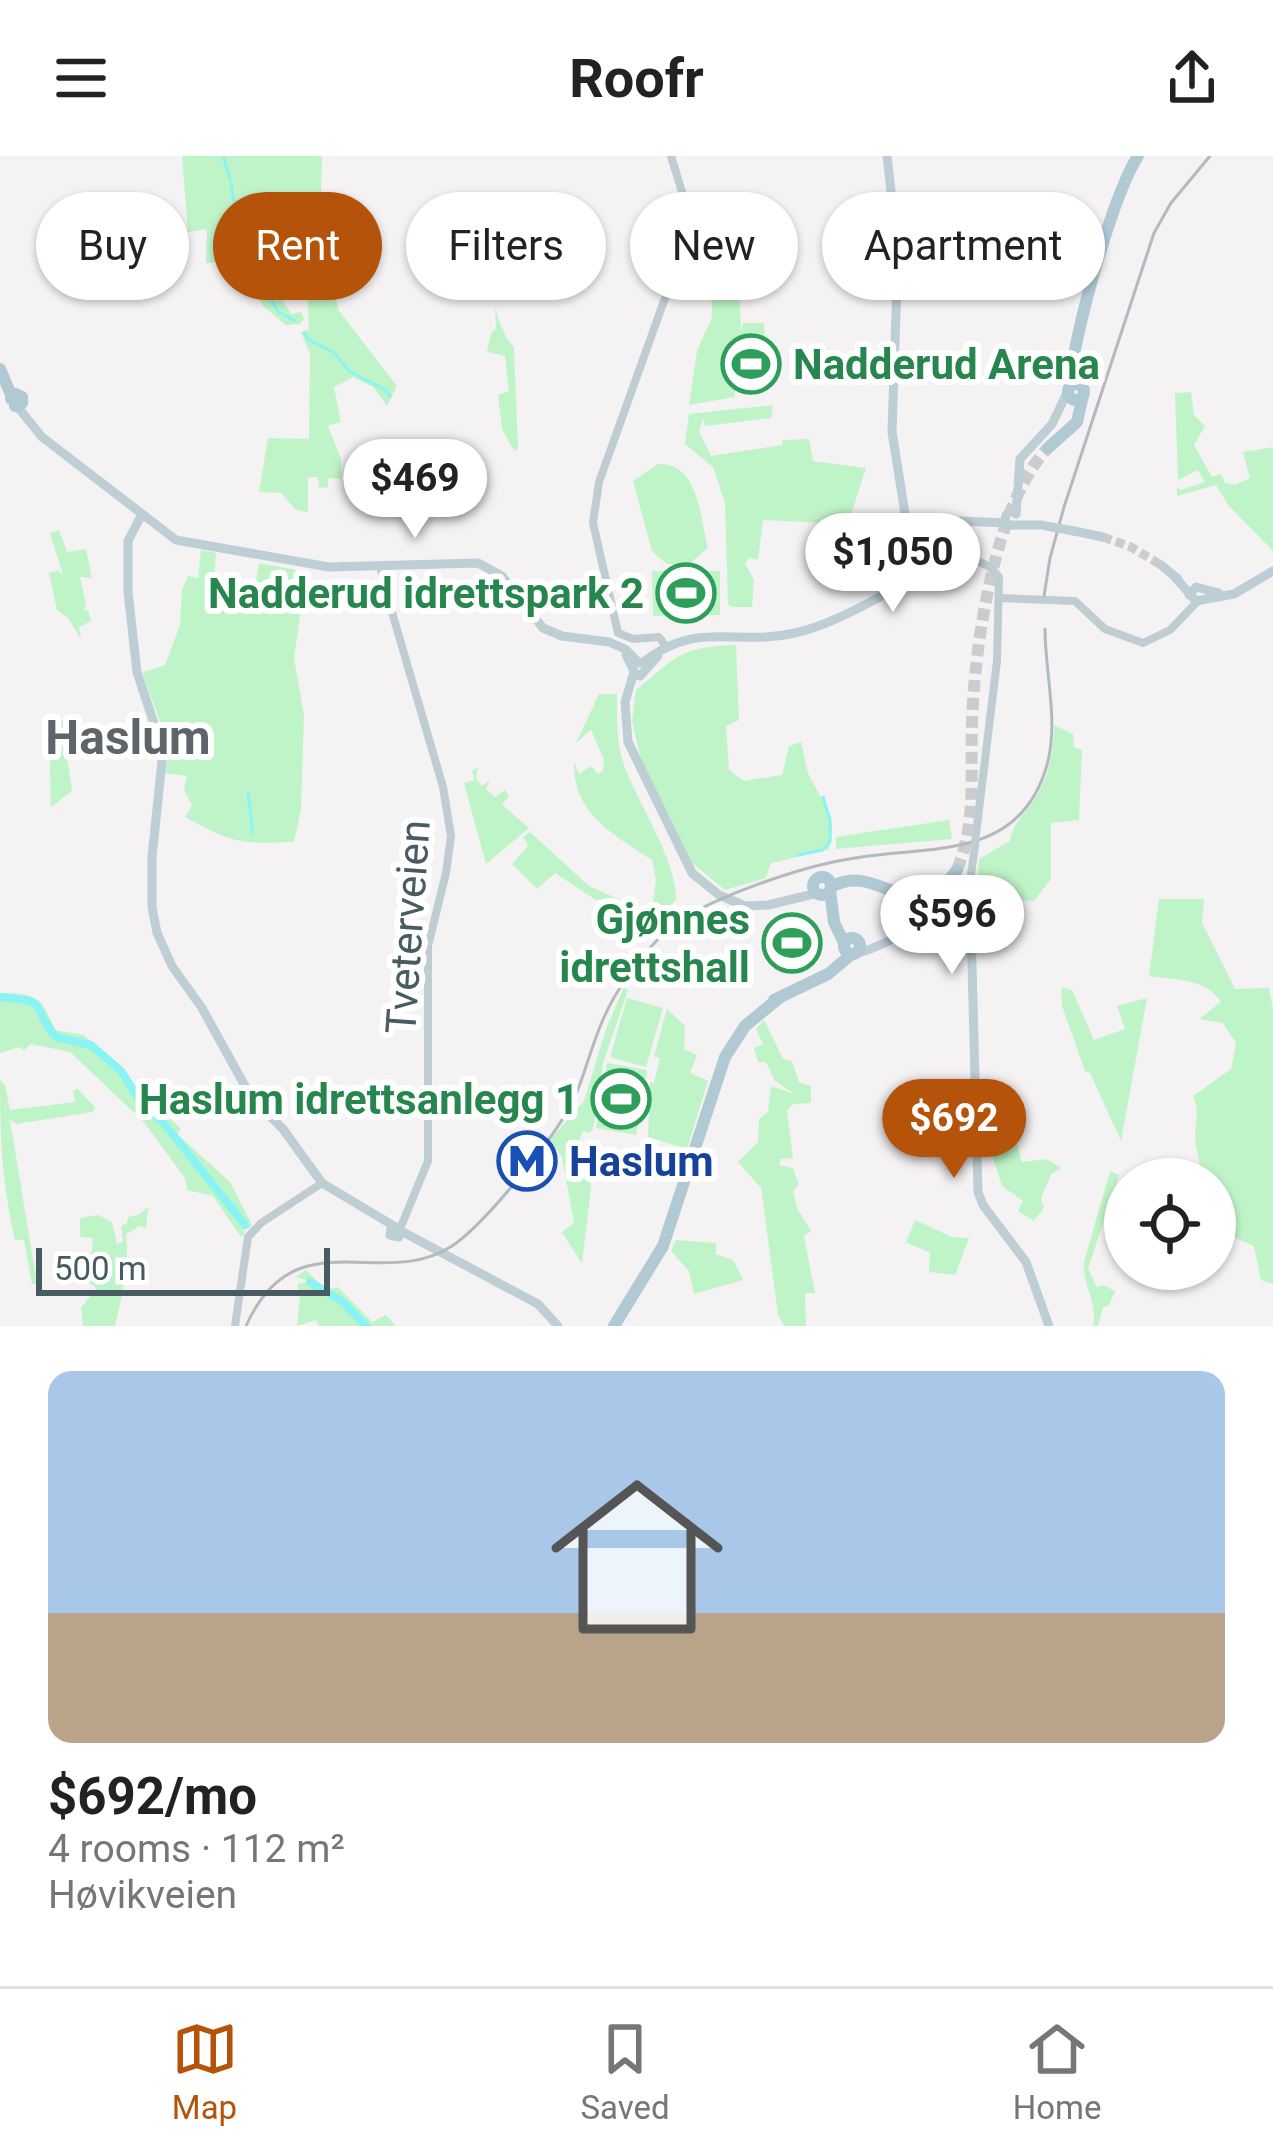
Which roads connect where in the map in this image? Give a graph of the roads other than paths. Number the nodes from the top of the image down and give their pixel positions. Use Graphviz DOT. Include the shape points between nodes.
graph roads {
  1 [pos="671,156"];
  2 [pos="887,156"];
  3 [pos="1138,156"];
  4 [pos="0,370"];
  5 [pos="1075,393"];
  6 [pos="12,403"];
  7 [pos="144,516"];
  8 [pos="1011,518"];
  9 [pos="910,531"];
  10 [pos="1103,537"];
  11 [pos="1160,565"];
  12 [pos="380,566"];
  13 [pos="1273,571"];
  14 [pos="915,576"];
  15 [pos="1195,595"];
  16 [pos="1000,598"];
  17 [pos="665,647"];
  18 [pos="639,668"];
  19 [pos="957,870"];
  20 [pos="823,888"];
  21 [pos="962,921"];
  22 [pos="851,947"];
  23 [pos="318,1184"];
  24 [pos="396,1230"];
  25 [pos="235,1326"];
  26 [pos="559,1326"];
  27 [pos="614,1326"];
  28 [pos="1049,1326"];
  1 -- 17 [label="street" via="686,205 683,248 592,516 618,633 659,637"];
  2 -- 9 [label="main road" via="898,253 892,432"];
  3 -- 5 [label="main road" via="1086,311"];
  4 -- 6 [label="main road"];
  5 -- 8 [label="main road" via="1020,459"];
  6 -- 7 [label="main road" via="34,431"];
  7 -- 12 [label="main road" via="195,545 316,566"];
  7 -- 23 [label="main road" via="129,537 128,560 136,672 163,751 152,856 155,927 238,1079 284,1129"];
  8 -- 9 [label="main road"];
  8 -- 10 [label="main road, bridge"];
  9 -- 14 [label="main road"];
  11 -- 15 [label="main road"];
  12 -- 18 [label="main road" via="483,564 543,628 619,646"];
  12 -- 24 [label="street, Tveterveien" via="451,825 428,946 428,1161"];
  13 -- 15 [label="main road" via="1233,591"];
  14 -- 16 [label="street" via="954,561 981,565 997,574"];
  14 -- 17 [label="main road" via="806,630"];
  15 -- 16 [label="street" via="1173,627 1143,644 1105,628 1075,601"];
  16 -- 21 [label="street, bridge" via="994,701"];
  17 -- 18 [label="main road"];
  18 -- 20 [label="main road" via="627,692 632,754 692,874 740,905"];
  19 -- 20 [label="main road" via="910,899 863,874"];
  20 -- 22 [label="main road"];
  21 -- 22 [label="main road" via="926,922"];
  21 -- 28 [label="main road" via="974,936 978,1192 1026,1262"];
  22 -- 27 [label="main road" via="828,974 747,1019 725,1050 659,1256"];
  23 -- 24 [label="main road"];
  23 -- 25 [label="street" via="250,1235"];
  24 -- 26 [label="main road" via="538,1304"];
}
